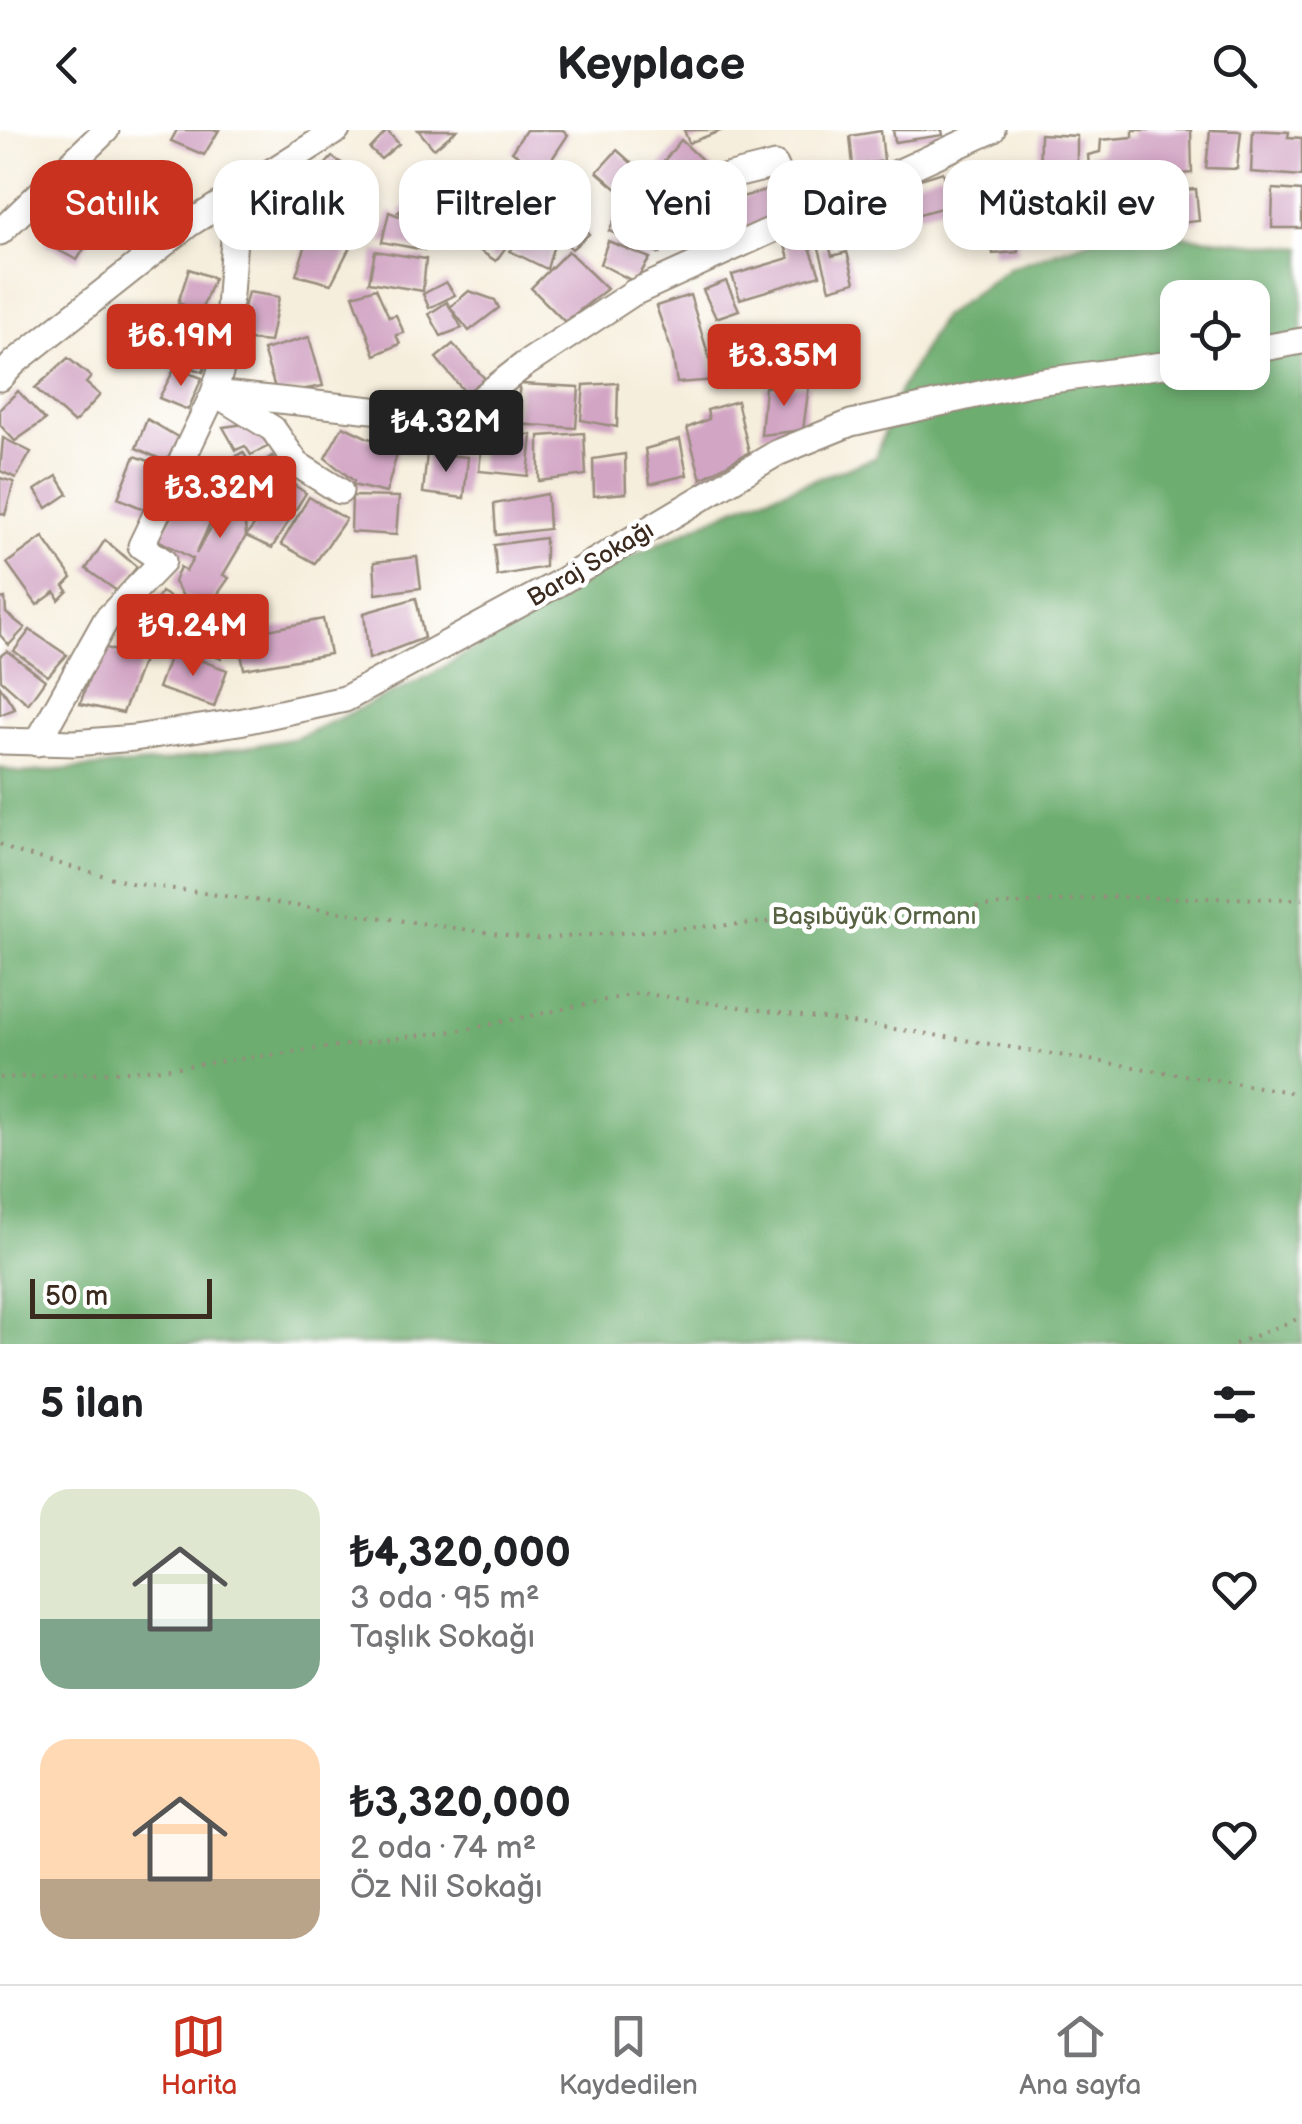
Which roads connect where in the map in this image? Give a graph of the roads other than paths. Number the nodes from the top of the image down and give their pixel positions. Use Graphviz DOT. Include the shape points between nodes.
graph roads {
  1 [pos="106,130"];
  2 [pos="337,130"];
  3 [pos="992,130"];
  4 [pos="291,160"];
  5 [pos="923,162"];
  6 [pos="213,210"];
  7 [pos="0,232"];
  8 [pos="767,233"];
  9 [pos="233,250"];
  10 [pos="1302,341"];
  11 [pos="1270,347"];
  12 [pos="1160,366"];
  13 [pos="0,378"];
  14 [pos="214,393"];
  15 [pos="340,491"];
  16 [pos="0,741"];
  17 [pos="38,742"];
  1 -- 7 [label="street"];
  2 -- 4 [label="street"];
  3 -- 5 [label="street"];
  6 -- 13 [label="street"];
  8 -- 14 [label="street" via="633,293 464,412 419,414"];
  9 -- 14 [label="street" via="226,352"];
  10 -- 11 [label="street"];
  12 -- 17 [label="street, Baraj Sokağı" via="1030,384 851,424 777,453 541,593 344,699 134,738"];
  14 -- 15 [label="street" via="273,430 296,464"];
  14 -- 17 [label="street" via="141,546 164,561 106,620"];
  16 -- 17 [label="street, Baraj Sokağı"];
}
